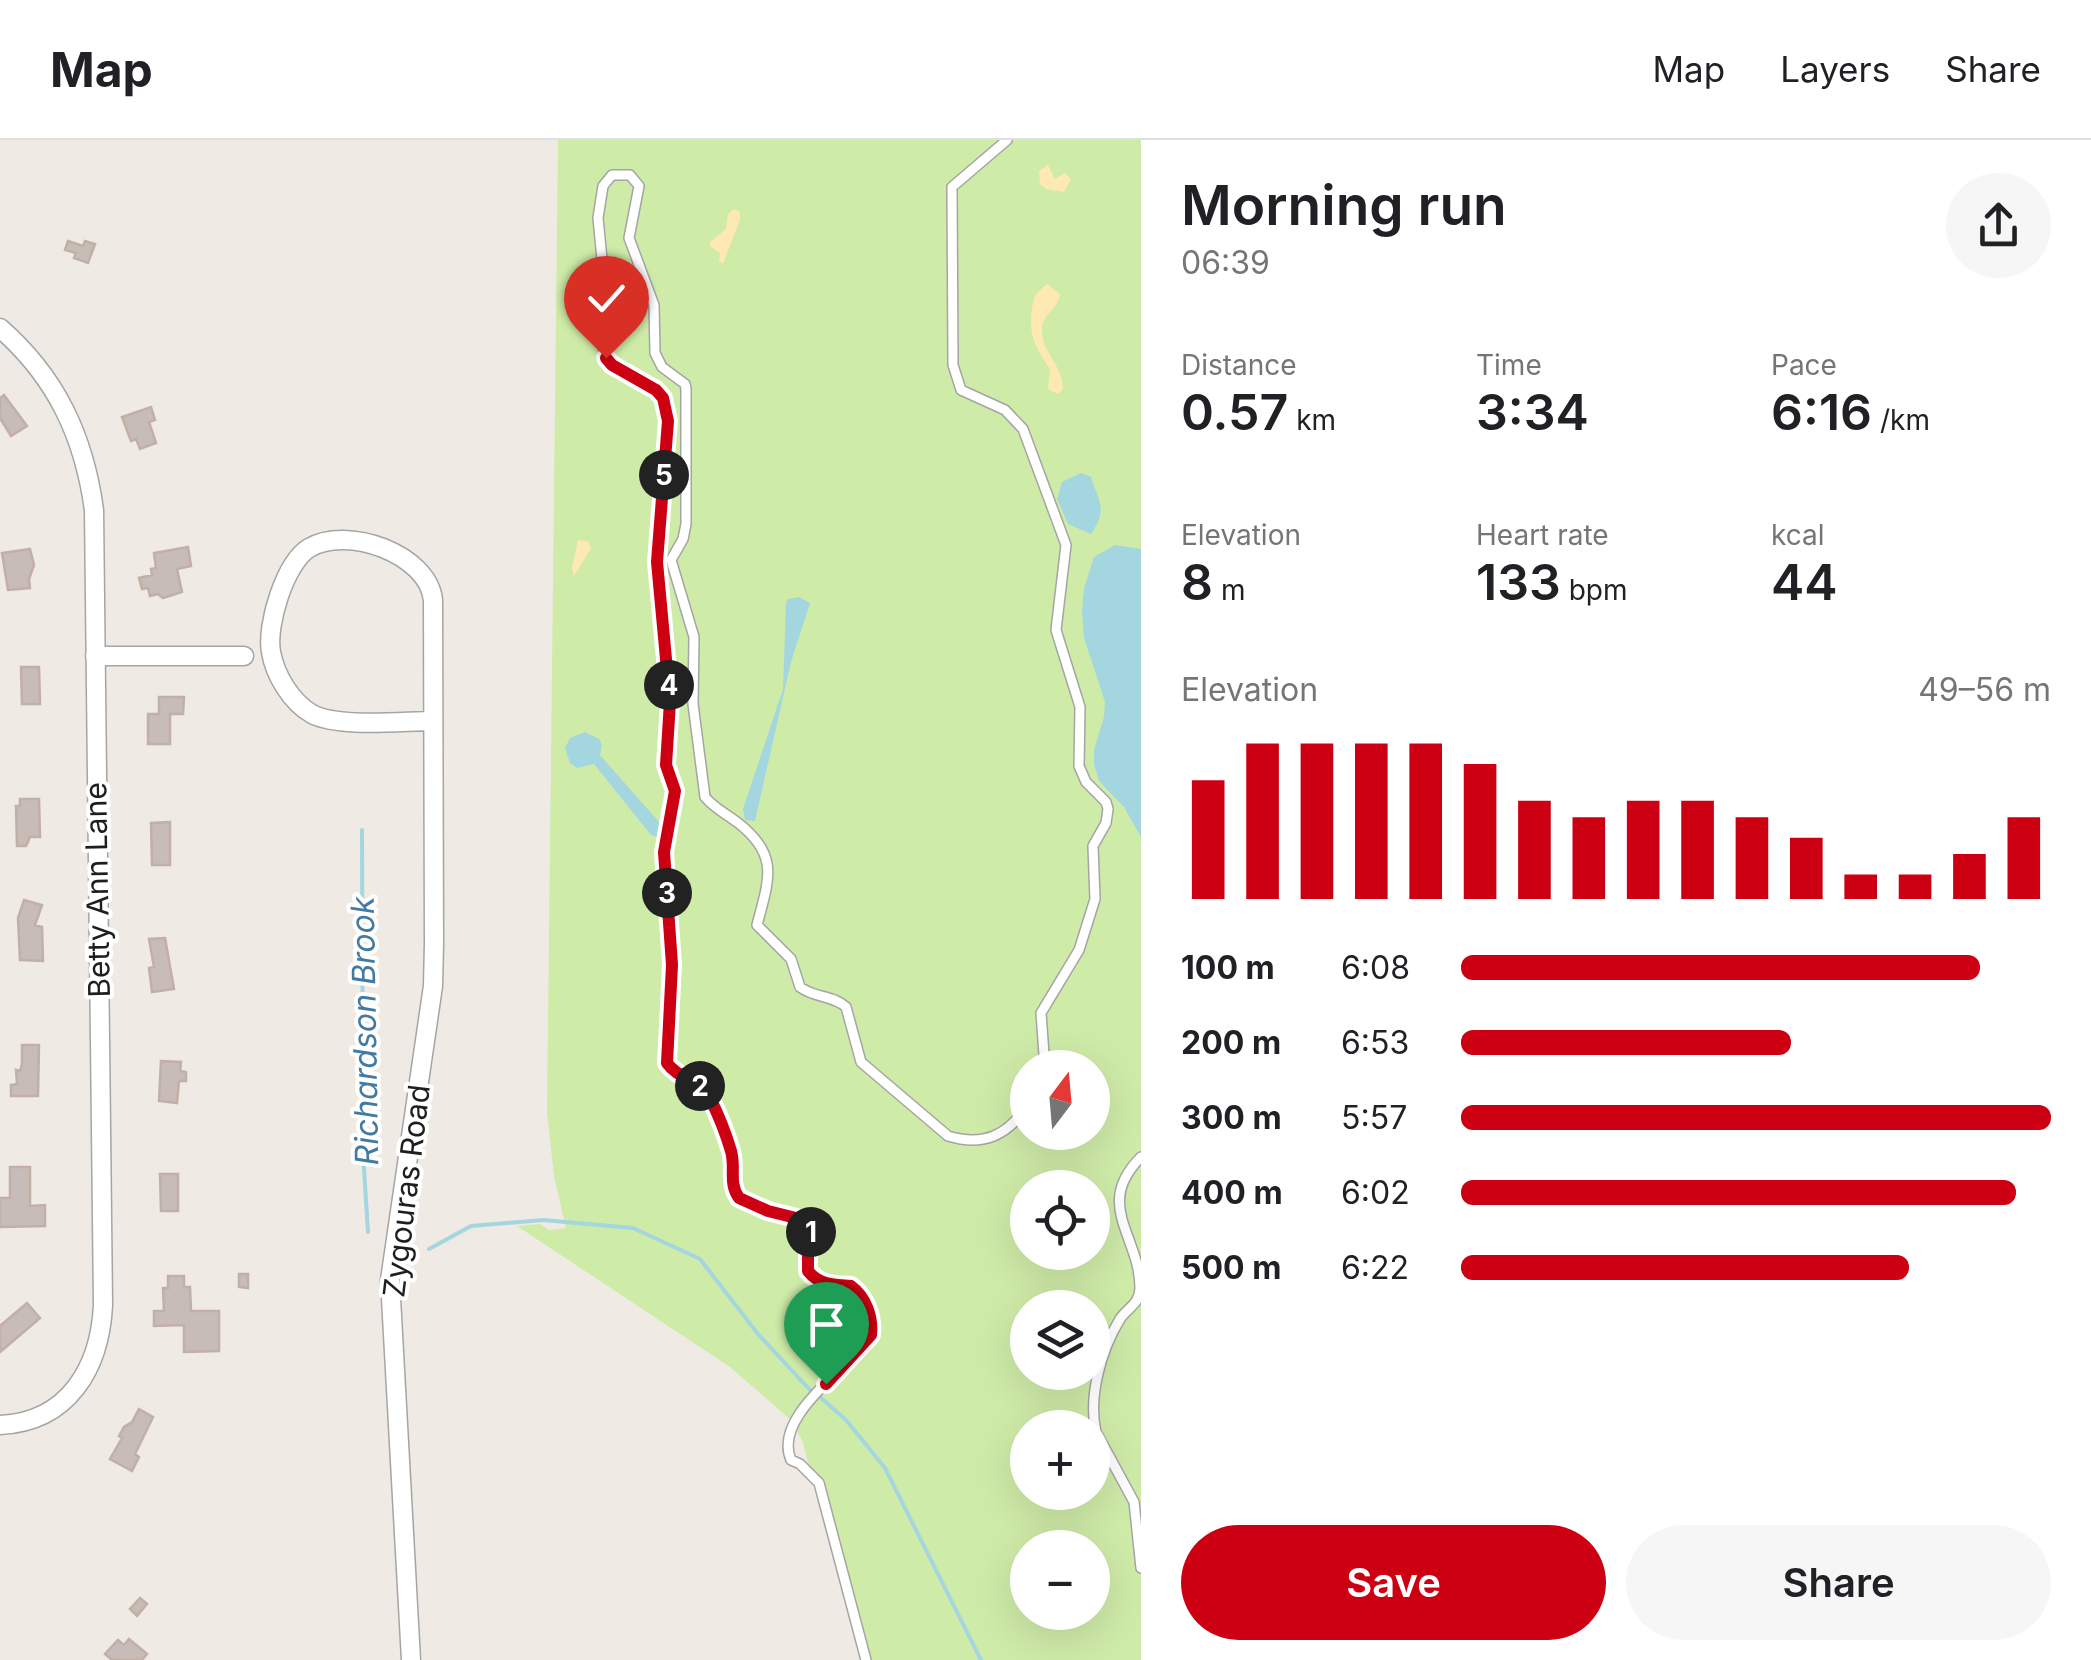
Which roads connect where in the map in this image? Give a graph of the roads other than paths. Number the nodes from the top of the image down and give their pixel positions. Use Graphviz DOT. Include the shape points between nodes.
graph roads {
  1 [pos="1007,140"];
  2 [pos="0,328"];
  3 [pos="95,656"];
  4 [pos="244,656"];
  5 [pos="434,721"];
  6 [pos="1044,1050"];
  7 [pos="1010,1126"];
  8 [pos="1141,1158"];
  9 [pos="0,1425"];
  10 [pos="1141,1568"];
  11 [pos="411,1660"];
  12 [pos="866,1660"];
  1 -- 6 [label="lane" via="952,188 953,365 961,390 1006,410 1022,429 1066,546 1056,630 1080,708 1079,766 1106,802 1108,817 1093,846 1095,898 1078,950 1041,1013"];
  2 -- 3 [label="street, Betty Ann Lane" via="56,390 82,447 94,510"];
  3 -- 4 [label="street"];
  3 -- 9 [label="street, Betty Ann Lane" via="102,1323 94,1360 74,1391 44,1413"];
  5 -- 5 [label="street, Zygouras Road" via="427,579 402,556 367,545 333,541 307,550 284,583 270,637 289,692 327,719"];
  5 -- 11 [label="street, Zygouras Road" via="432,998 390,1280"];
  7 -- 12 [label="lane" via="993,1138 948,1136 861,1062 846,1007 800,987 791,959 757,925 768,864 745,829 705,797 693,704 694,637 670,560 686,524 686,389 655,352 654,304 629,238 639,186 630,176 612,175 603,186 598,218 607,311 603,349 612,365 663,398 668,421 657,562 670,702 666,765 675,791 664,852 672,965 667,1063 710,1098 733,1155 739,1198 812,1222 808,1271 831,1285 851,1286 871,1320 871,1335 791,1427 786,1450 819,1483"];
  8 -- 10 [label="lane" via="1120,1186 1118,1206 1140,1289 1100,1366 1094,1420 1134,1502"];
}
